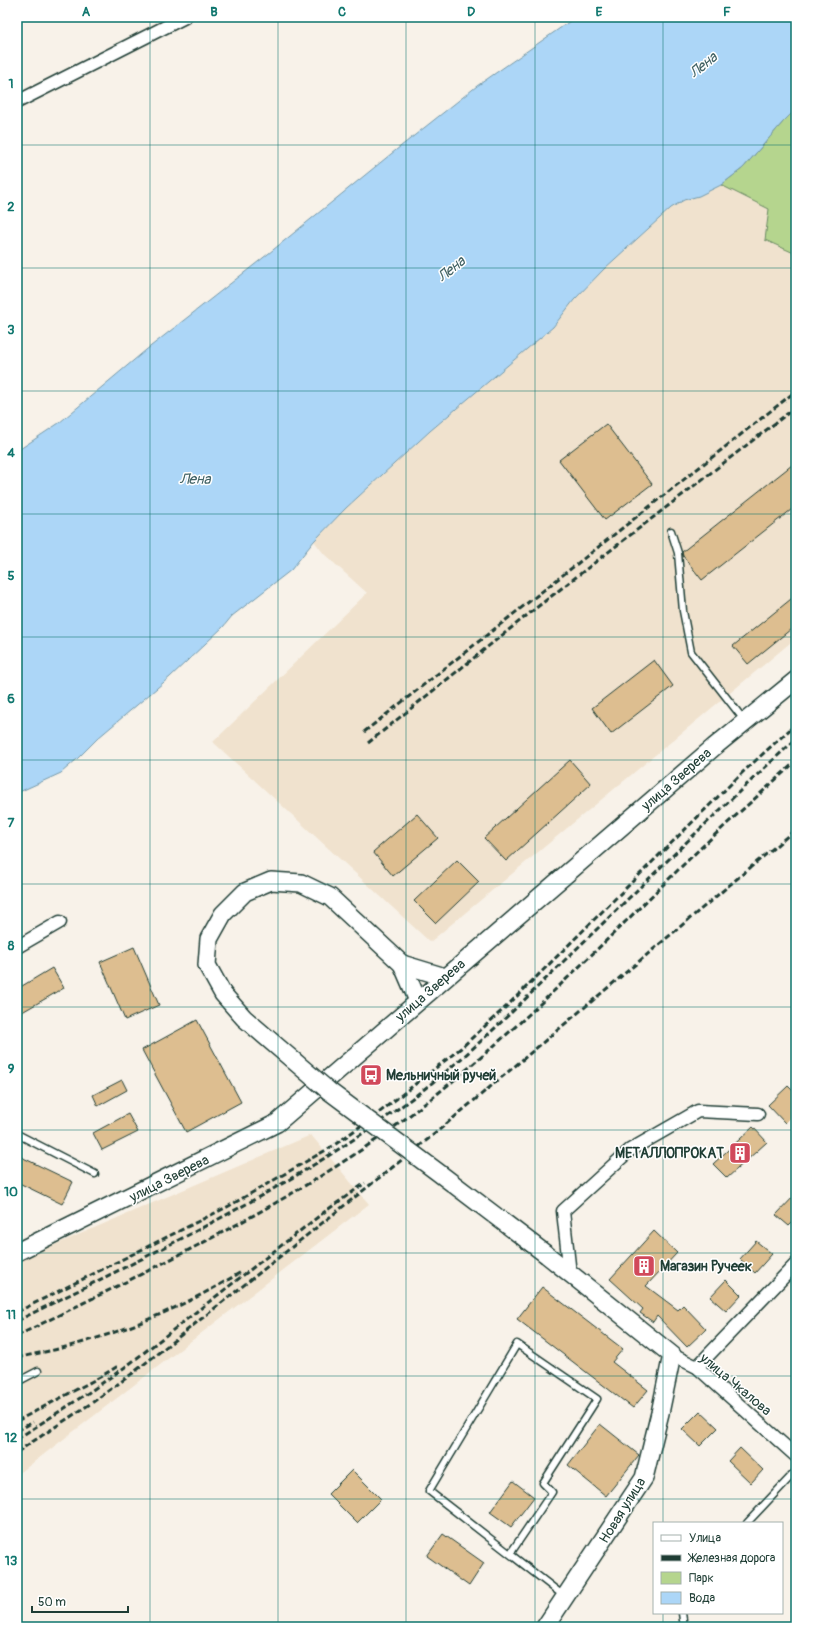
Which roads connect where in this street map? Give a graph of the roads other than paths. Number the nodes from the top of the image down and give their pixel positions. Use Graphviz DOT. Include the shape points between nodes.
graph roads {
  1 [pos="185,17"];
  2 [pos="17,102"];
  3 [pos="671,530"];
  4 [pos="796,680"];
  5 [pos="746,721"];
  6 [pos="60,922"];
  7 [pos="17,946"];
  8 [pos="402,964"];
  9 [pos="445,977"];
  10 [pos="418,1001"];
  11 [pos="758,1114"];
  12 [pos="17,1134"];
  13 [pos="96,1174"];
  14 [pos="23,1250"];
  15 [pos="796,1264"];
  16 [pos="570,1274"];
  17 [pos="672,1355"];
  18 [pos="697,1367"];
  19 [pos="38,1371"];
  20 [pos="17,1382"];
  21 [pos="796,1456"];
  22 [pos="796,1471"];
  23 [pos="748,1522"];
  24 [pos="510,1554"];
  25 [pos="565,1597"];
  26 [pos="682,1614"];
  27 [pos="545,1627"];
  28 [pos="684,1627"];
  1 -- 2 [label="street"];
  3 -- 5 [label="lane" via="678,553 683,611 691,652"];
  4 -- 5 [label="street, улица Зверева"];
  5 -- 9 [label="street, улица Зверева"];
  6 -- 7 [label="street"];
  8 -- 9 [label="street"];
  8 -- 10 [label="street"];
  8 -- 16 [label="street, bridge" via="330,897 301,883 271,881 245,892 223,914 209,939 207,965 223,994 244,1018 329,1091"];
  9 -- 10 [label="street, улица Зверева"];
  10 -- 14 [label="street, улица Зверева" via="276,1123"];
  11 -- 16 [label="street" via="698,1111 630,1150 563,1211"];
  12 -- 13 [label="lane"];
  15 -- 18 [label="street"];
  16 -- 17 [label="street"];
  17 -- 18 [label="street, улица Чкалова"];
  17 -- 25 [label="street, Новая улица" via="644,1478"];
  18 -- 21 [label="street, улица Чкалова"];
  19 -- 20 [label="lane"];
  22 -- 23 [label="lane"];
  24 -- 24 [label="lane" via="429,1491 517,1344 597,1399 543,1483 552,1492"];
  24 -- 25 [label="lane"];
  25 -- 27 [label="street, Новая улица"];
  26 -- 28 [label="lane"];
}
